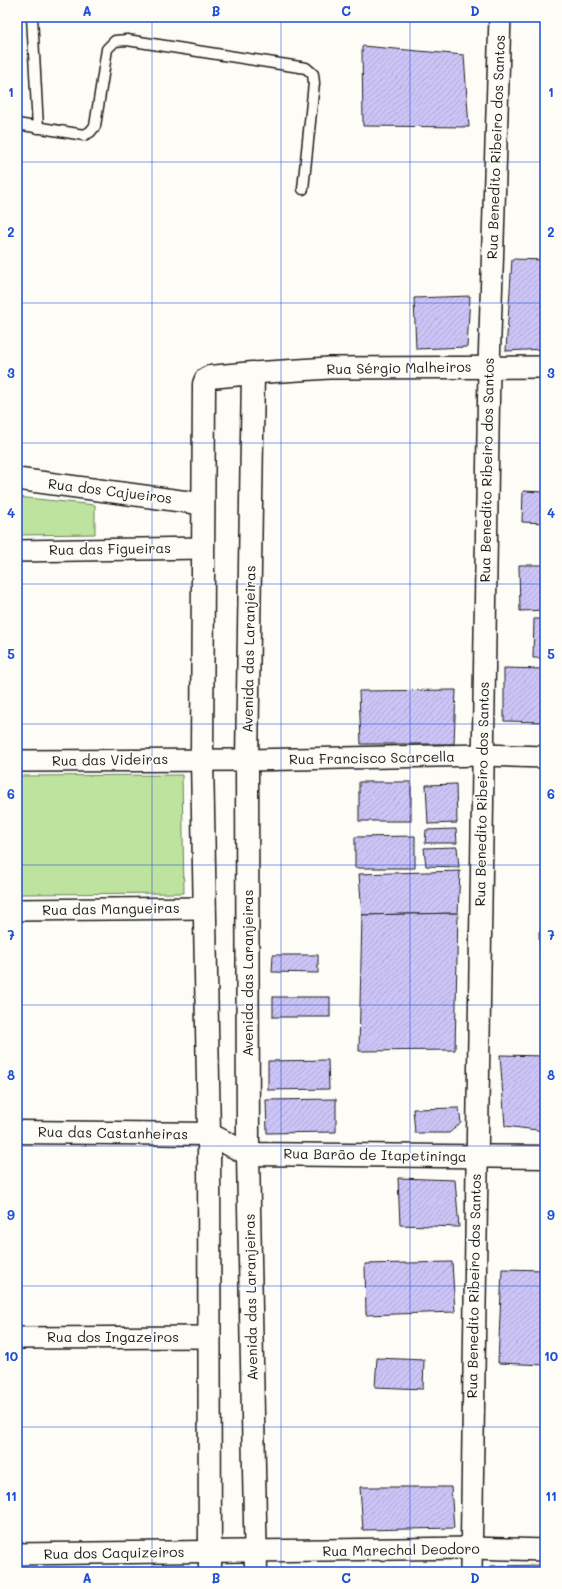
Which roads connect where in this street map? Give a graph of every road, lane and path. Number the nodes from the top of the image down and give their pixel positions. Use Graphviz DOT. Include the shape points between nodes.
graph roads {
  1 [pos="32,17"];
  2 [pos="500,17"];
  3 [pos="17,124"];
  4 [pos="38,128"];
  5 [pos="303,189"];
  6 [pos="489,367"];
  7 [pos="545,368"];
  8 [pos="253,374"];
  9 [pos="17,479"];
  10 [pos="203,504"];
  11 [pos="203,548"];
  12 [pos="17,551"];
  13 [pos="483,755"];
  14 [pos="545,756"];
  15 [pos="202,759"];
  16 [pos="247,760"];
  17 [pos="17,761"];
  18 [pos="205,908"];
  19 [pos="17,910"];
  20 [pos="17,1132"];
  21 [pos="209,1134"];
  22 [pos="248,1154"];
  23 [pos="476,1156"];
  24 [pos="545,1156"];
  25 [pos="210,1337"];
  26 [pos="17,1338"];
  27 [pos="471,1548"];
  28 [pos="545,1550"];
  29 [pos="17,1554"];
  30 [pos="210,1562"];
  31 [pos="256,1562"];
  32 [pos="471,1572"];
  1 -- 4 [label="lane"];
  2 -- 6 [label="street, Rua Benedito Ribeiro dos Santos"];
  3 -- 4 [label="lane"];
  4 -- 5 [label="lane" via="84,135 90,132 95,126 107,49 115,41 127,40 306,68 313,74 314,83"];
  6 -- 7 [label="street, Rua Sérgio Malheiros"];
  6 -- 8 [label="street, Rua Sérgio Malheiros" via="329,368"];
  6 -- 13 [label="street, Rua Benedito Ribeiro dos Santos"];
  8 -- 10 [label="street" via="210,377 204,384"];
  8 -- 16 [label="street, Avenida das Laranjeiras"];
  9 -- 10 [label="street, Rua dos Cajueiros"];
  10 -- 11 [label="street"];
  11 -- 12 [label="street, Rua das Figueiras"];
  11 -- 15 [label="street"];
  13 -- 14 [label="street, Rua Francisco Scarcella"];
  13 -- 16 [label="street, Rua Francisco Scarcella"];
  13 -- 23 [label="street, Rua Benedito Ribeiro dos Santos"];
  15 -- 16 [label="street, Rua Francisco Scarcella"];
  15 -- 17 [label="street, Rua das Videiras"];
  15 -- 18 [label="street"];
  16 -- 22 [label="street, Avenida das Laranjeiras"];
  18 -- 19 [label="street, Rua das Mangueiras"];
  18 -- 21 [label="street"];
  20 -- 21 [label="street, Rua das Castanheiras"];
  21 -- 22 [label="street, Rua Barão de Itapetininga"];
  21 -- 25 [label="street"];
  22 -- 23 [label="street, Rua Barão de Itapetininga"];
  22 -- 31 [label="street, Avenida das Laranjeiras"];
  23 -- 24 [label="street, Rua Barão de Itapetininga"];
  23 -- 27 [label="street, Rua Benedito Ribeiro dos Santos"];
  25 -- 26 [label="street, Rua dos Ingazeiros"];
  25 -- 30 [label="street"];
  27 -- 28 [label="street, Rua Marechal Deodoro"];
  27 -- 31 [label="street, Rua Marechal Deodoro"];
  27 -- 32 [label="street, Rua Benedito Ribeiro dos Santos"];
  29 -- 30 [label="street, Rua dos Caquizeiros"];
  30 -- 31 [label="street, Rua Marechal Deodoro"];
}
